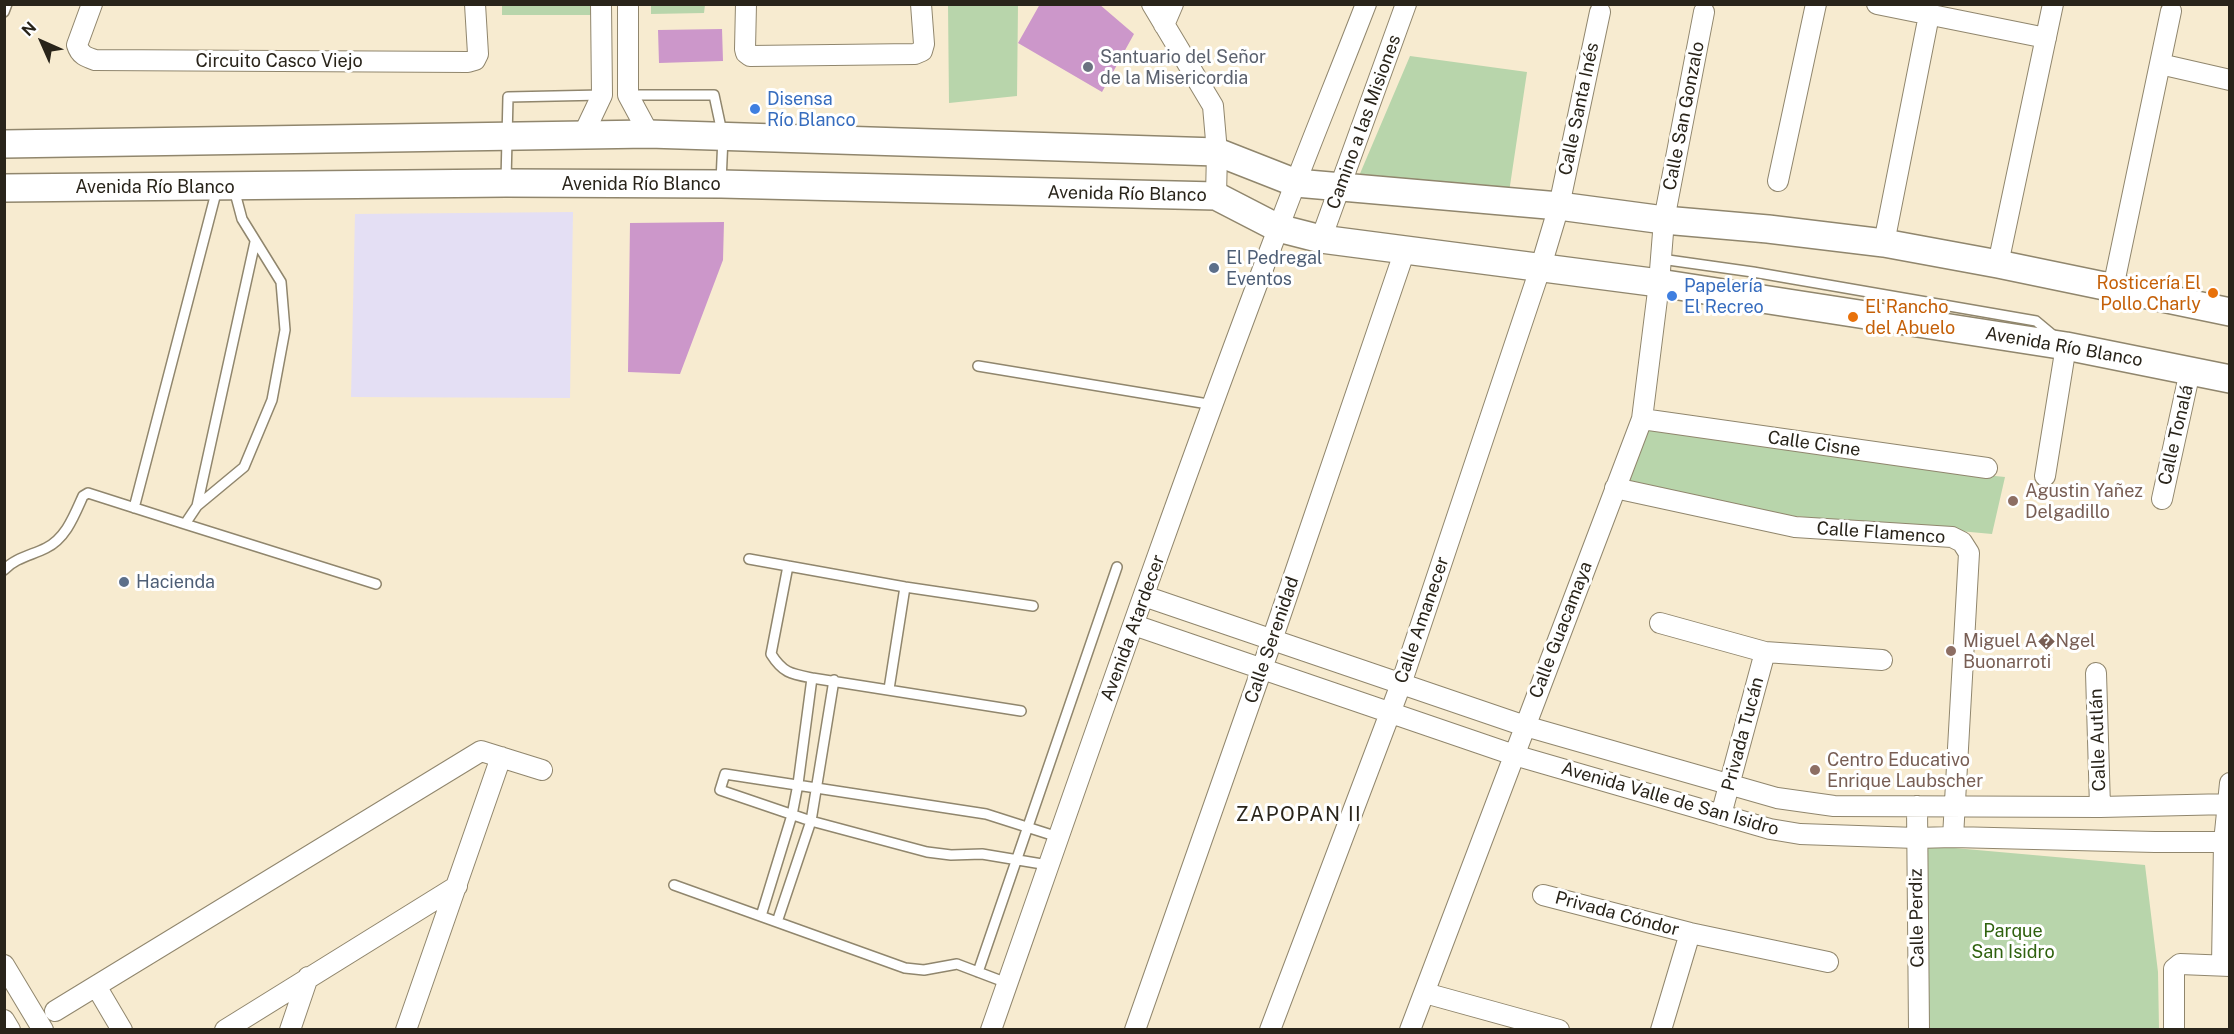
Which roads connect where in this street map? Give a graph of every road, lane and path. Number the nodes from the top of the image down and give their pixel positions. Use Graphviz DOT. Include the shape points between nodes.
graph roads {
  1 [pos="7,4"];
  2 [pos="93,4"];
  3 [pos="476,4"];
  4 [pos="601,4"];
  5 [pos="628,4"];
  6 [pos="746,4"];
  7 [pos="921,4"];
  8 [pos="1152,4"];
  9 [pos="1173,4"];
  10 [pos="1366,4"];
  11 [pos="1406,4"];
  12 [pos="1816,4"];
  13 [pos="1877,4"];
  14 [pos="2054,4"];
  15 [pos="2171,11"];
  16 [pos="4,12"];
  17 [pos="1599,12"];
  18 [pos="1704,12"];
  19 [pos="1929,15"];
  20 [pos="1164,25"];
  21 [pos="2046,39"];
  22 [pos="2160,64"];
  23 [pos="2229,80"];
  24 [pos="602,95"];
  25 [pos="628,95"];
  26 [pos="649,134"];
  27 [pos="506,135"];
  28 [pos="583,135"];
  29 [pos="723,137"];
  30 [pos="4,144"];
  31 [pos="1217,152"];
  32 [pos="1778,181"];
  33 [pos="506,183"];
  34 [pos="1296,183"];
  35 [pos="721,184"];
  36 [pos="226,187"];
  37 [pos="4,188"];
  38 [pos="1340,188"];
  39 [pos="1216,196"];
  40 [pos="1559,206"];
  41 [pos="1664,220"];
  42 [pos="1278,228"];
  43 [pos="1321,239"];
  44 [pos="255,242"];
  45 [pos="1884,243"];
  46 [pos="1405,250"];
  47 [pos="1998,264"];
  48 [pos="1541,266"];
  49 [pos="1660,271"];
  50 [pos="2113,288"];
  51 [pos="2229,312"];
  52 [pos="2066,346"];
  53 [pos="978,366"];
  54 [pos="2190,371"];
  55 [pos="2229,379"];
  56 [pos="1214,405"];
  57 [pos="1642,419"];
  58 [pos="1987,468"];
  59 [pos="2045,476"];
  60 [pos="1615,488"];
  61 [pos="2162,499"];
  62 [pos="197,506"];
  63 [pos="134,508"];
  64 [pos="186,524"];
  65 [pos="749,560"];
  66 [pos="788,566"];
  67 [pos="1117,567"];
  68 [pos="4,570"];
  69 [pos="376,585"];
  70 [pos="905,587"];
  71 [pos="1144,596"];
  72 [pos="1033,606"];
  73 [pos="1660,623"];
  74 [pos="1134,625"];
  75 [pos="1272,639"];
  76 [pos="1765,652"];
  77 [pos="1882,660"];
  78 [pos="1263,668"];
  79 [pos="2096,673"];
  80 [pos="812,678"];
  81 [pos="834,680"];
  82 [pos="1401,684"];
  83 [pos="889,689"];
  84 [pos="1021,711"];
  85 [pos="1390,713"];
  86 [pos="1525,726"];
  87 [pos="1514,755"];
  88 [pos="501,757"];
  89 [pos="542,770"];
  90 [pos="2229,783"];
  91 [pos="798,784"];
  92 [pos="1730,786"];
  93 [pos="818,788"];
  94 [pos="2228,804"];
  95 [pos="1917,806"];
  96 [pos="1955,806"];
  97 [pos="2100,807"];
  98 [pos="792,814"];
  99 [pos="1721,815"];
  100 [pos="811,821"];
  101 [pos="1027,827"];
  102 [pos="1058,837"];
  103 [pos="1953,837"];
  104 [pos="1916,838"];
  105 [pos="2227,842"];
  106 [pos="1017,860"];
  107 [pos="1048,865"];
  108 [pos="674,885"];
  109 [pos="457,886"];
  110 [pos="1543,895"];
  111 [pos="761,916"];
  112 [pos="777,922"];
  113 [pos="1690,933"];
  114 [pos="1828,962"];
  115 [pos="4,965"];
  116 [pos="2226,965"];
  117 [pos="978,972"];
  118 [pos="308,977"];
  119 [pos="1007,984"];
  120 [pos="96,986"];
  121 [pos="1425,993"];
  122 [pos="55,1011"];
  123 [pos="4,1020"];
  124 [pos="1552,1028"];
  125 [pos="10,1029"];
  126 [pos="43,1029"];
  127 [pos="122,1029"];
  128 [pos="225,1029"];
  129 [pos="290,1029"];
  130 [pos="406,1029"];
  131 [pos="991,1029"];
  132 [pos="1135,1029"];
  133 [pos="1270,1029"];
  134 [pos="1410,1029"];
  135 [pos="1661,1029"];
  136 [pos="1919,1029"];
  137 [pos="2174,1029"];
  1 -- 16 [label="lane"];
  2 -- 3 [label="street, Circuito Casco Viejo" via="77,45 87,58 95,60 456,62 475,60 478,54"];
  4 -- 24 [label="street"];
  5 -- 25 [label="street"];
  6 -- 7 [label="street" via="745,49 750,56 915,54 922,51 924,44"];
  8 -- 20 [label="street"];
  9 -- 20 [label="street"];
  10 -- 34 [label="street"];
  11 -- 38 [label="street, Camino a las Misiones"];
  12 -- 32 [label="street"];
  13 -- 19 [label="street"];
  14 -- 21 [label="street"];
  15 -- 22 [label="street"];
  17 -- 40 [label="street, Calle Santa Inés"];
  18 -- 41 [label="street, Calle San Gonzalo"];
  19 -- 21 [label="street"];
  19 -- 45 [label="street"];
  20 -- 31 [label="street" via="1213,106"];
  21 -- 47 [label="street"];
  22 -- 23 [label="street"];
  22 -- 50 [label="street"];
  24 -- 27 [label="lane" via="508,97"];
  24 -- 28 [label="street"];
  25 -- 26 [label="street"];
  25 -- 29 [label="lane" via="714,95"];
  26 -- 28 [label="street"];
  26 -- 29 [label="street"];
  27 -- 28 [label="street"];
  27 -- 30 [label="street"];
  27 -- 33 [label="lane"];
  29 -- 31 [label="street"];
  29 -- 35 [label="lane"];
  31 -- 34 [label="street"];
  31 -- 39 [label="street"];
  33 -- 35 [label="street, Avenida Río Blanco"];
  33 -- 36 [label="street, Avenida Río Blanco"];
  34 -- 38 [label="street"];
  34 -- 42 [label="street"];
  35 -- 39 [label="street, Avenida Río Blanco"];
  36 -- 37 [label="street, Avenida Río Blanco"];
  36 -- 44 [label="lane"];
  36 -- 63 [label="lane"];
  38 -- 40 [label="street"];
  38 -- 43 [label="street, Camino a las Misiones"];
  39 -- 42 [label="street, Avenida Río Blanco"];
  40 -- 41 [label="street"];
  40 -- 48 [label="street, Calle Amanecer"];
  41 -- 45 [label="street"];
  41 -- 49 [label="street, Calle Guacamaya"];
  42 -- 43 [label="street, Avenida Río Blanco"];
  42 -- 56 [label="street, Avenida Atardecer"];
  43 -- 46 [label="street, Avenida Río Blanco"];
  44 -- 62 [label="lane"];
  44 -- 62 [label="lane" via="281,282 285,330 272,400 244,467"];
  45 -- 47 [label="street"];
  46 -- 48 [label="street, Avenida Río Blanco"];
  46 -- 75 [label="street, Calle Serenidad"];
  47 -- 50 [label="street"];
  48 -- 49 [label="street, Avenida Río Blanco"];
  48 -- 82 [label="street, Calle Amanecer"];
  49 -- 52 [label="street, Avenida Río Blanco"];
  49 -- 57 [label="street, Calle Guacamaya"];
  50 -- 51 [label="street"];
  52 -- 54 [label="street, Avenida Río Blanco"];
  52 -- 59 [label="street"];
  53 -- 56 [label="lane"];
  54 -- 55 [label="street, Avenida Río Blanco"];
  54 -- 61 [label="street, Calle Tonalá"];
  56 -- 71 [label="street, Avenida Atardecer"];
  57 -- 58 [label="street, Calle Cisne"];
  57 -- 60 [label="street, Calle Guacamaya"];
  60 -- 86 [label="street, Calle Guacamaya"];
  60 -- 96 [label="street, Calle Flamenco" via="1795,527 1952,537 1962,542 1969,553"];
  62 -- 64 [label="lane"];
  63 -- 64 [label="lane"];
  63 -- 68 [label="lane" via="88,493 64,534 47,548"];
  64 -- 69 [label="lane"];
  65 -- 66 [label="lane"];
  66 -- 70 [label="lane"];
  66 -- 80 [label="lane" via="771,654 779,667"];
  67 -- 101 [label="lane"];
  70 -- 72 [label="lane"];
  70 -- 83 [label="lane"];
  71 -- 74 [label="street, Avenida Atardecer"];
  71 -- 75 [label="street, Avenida Valle de San Isidro"];
  73 -- 76 [label="street, Privada Tucán"];
  74 -- 78 [label="street, Avenida Valle de San Isidro"];
  74 -- 102 [label="street, Avenida Atardecer"];
  75 -- 78 [label="street, Calle Serenidad"];
  75 -- 82 [label="street, Avenida Valle de San Isidro"];
  76 -- 77 [label="street, Privada Tucán"];
  76 -- 92 [label="street, Privada Tucán"];
  78 -- 85 [label="street, Avenida Valle de San Isidro"];
  78 -- 132 [label="street, Calle Serenidad"];
  79 -- 97 [label="street, Calle Autlán"];
  80 -- 81 [label="lane"];
  80 -- 91 [label="lane"];
  81 -- 83 [label="lane"];
  81 -- 93 [label="lane"];
  82 -- 85 [label="street, Calle Amanecer"];
  82 -- 86 [label="street, Avenida Valle de San Isidro"];
  83 -- 84 [label="lane"];
  85 -- 87 [label="street, Avenida Valle de San Isidro"];
  85 -- 133 [label="street, Calle Amanecer"];
  86 -- 87 [label="street, Calle Guacamaya"];
  86 -- 92 [label="street, Avenida Valle de San Isidro"];
  87 -- 99 [label="street, Avenida Valle de San Isidro"];
  87 -- 121 [label="street, Calle Guacamaya"];
  88 -- 89 [label="street"];
  88 -- 109 [label="street"];
  88 -- 120 [label="street" via="481,751"];
  90 -- 94 [label="street"];
  91 -- 93 [label="lane"];
  91 -- 98 [label="lane"];
  91 -- 98 [label="lane" via="724,774 720,790"];
  92 -- 95 [label="street, Avenida Valle de San Isidro" via="1803,803"];
  92 -- 99 [label="street, Privada Tucán"];
  93 -- 100 [label="lane"];
  93 -- 101 [label="lane" via="986,814"];
  94 -- 97 [label="street, Avenida Valle de San Isidro"];
  94 -- 105 [label="street"];
  95 -- 96 [label="street, Avenida Valle de San Isidro"];
  95 -- 104 [label="street, Calle Perdiz"];
  96 -- 97 [label="street, Avenida Valle de San Isidro"];
  96 -- 103 [label="street, Calle Flamenco"];
  98 -- 100 [label="lane"];
  98 -- 111 [label="lane"];
  99 -- 104 [label="street, Avenida Valle de San Isidro" via="1800,834"];
  100 -- 106 [label="lane" via="927,852"];
  100 -- 112 [label="lane"];
  101 -- 102 [label="lane"];
  101 -- 106 [label="lane"];
  102 -- 107 [label="street, Avenida Atardecer"];
  103 -- 104 [label="street, Avenida Valle de San Isidro"];
  103 -- 105 [label="street, Avenida Valle de San Isidro"];
  104 -- 136 [label="street, Calle Perdiz"];
  105 -- 116 [label="street"];
  106 -- 107 [label="lane"];
  106 -- 117 [label="lane"];
  107 -- 119 [label="street, Avenida Atardecer"];
  108 -- 111 [label="lane"];
  109 -- 118 [label="street"];
  109 -- 130 [label="street"];
  110 -- 113 [label="street, Privada Cóndor"];
  111 -- 112 [label="lane"];
  112 -- 117 [label="lane" via="905,968 924,970 957,964"];
  113 -- 114 [label="street, Privada Cóndor"];
  113 -- 135 [label="street, Privada Cóndor"];
  115 -- 126 [label="street"];
  116 -- 137 [label="street" via="2180,964 2174,969"];
  117 -- 119 [label="lane"];
  118 -- 128 [label="street"];
  118 -- 129 [label="street"];
  119 -- 131 [label="street, Avenida Atardecer"];
  120 -- 122 [label="street"];
  120 -- 127 [label="street"];
  121 -- 124 [label="street"];
  121 -- 134 [label="street, Calle Guacamaya"];
  123 -- 125 [label="street"];
}
